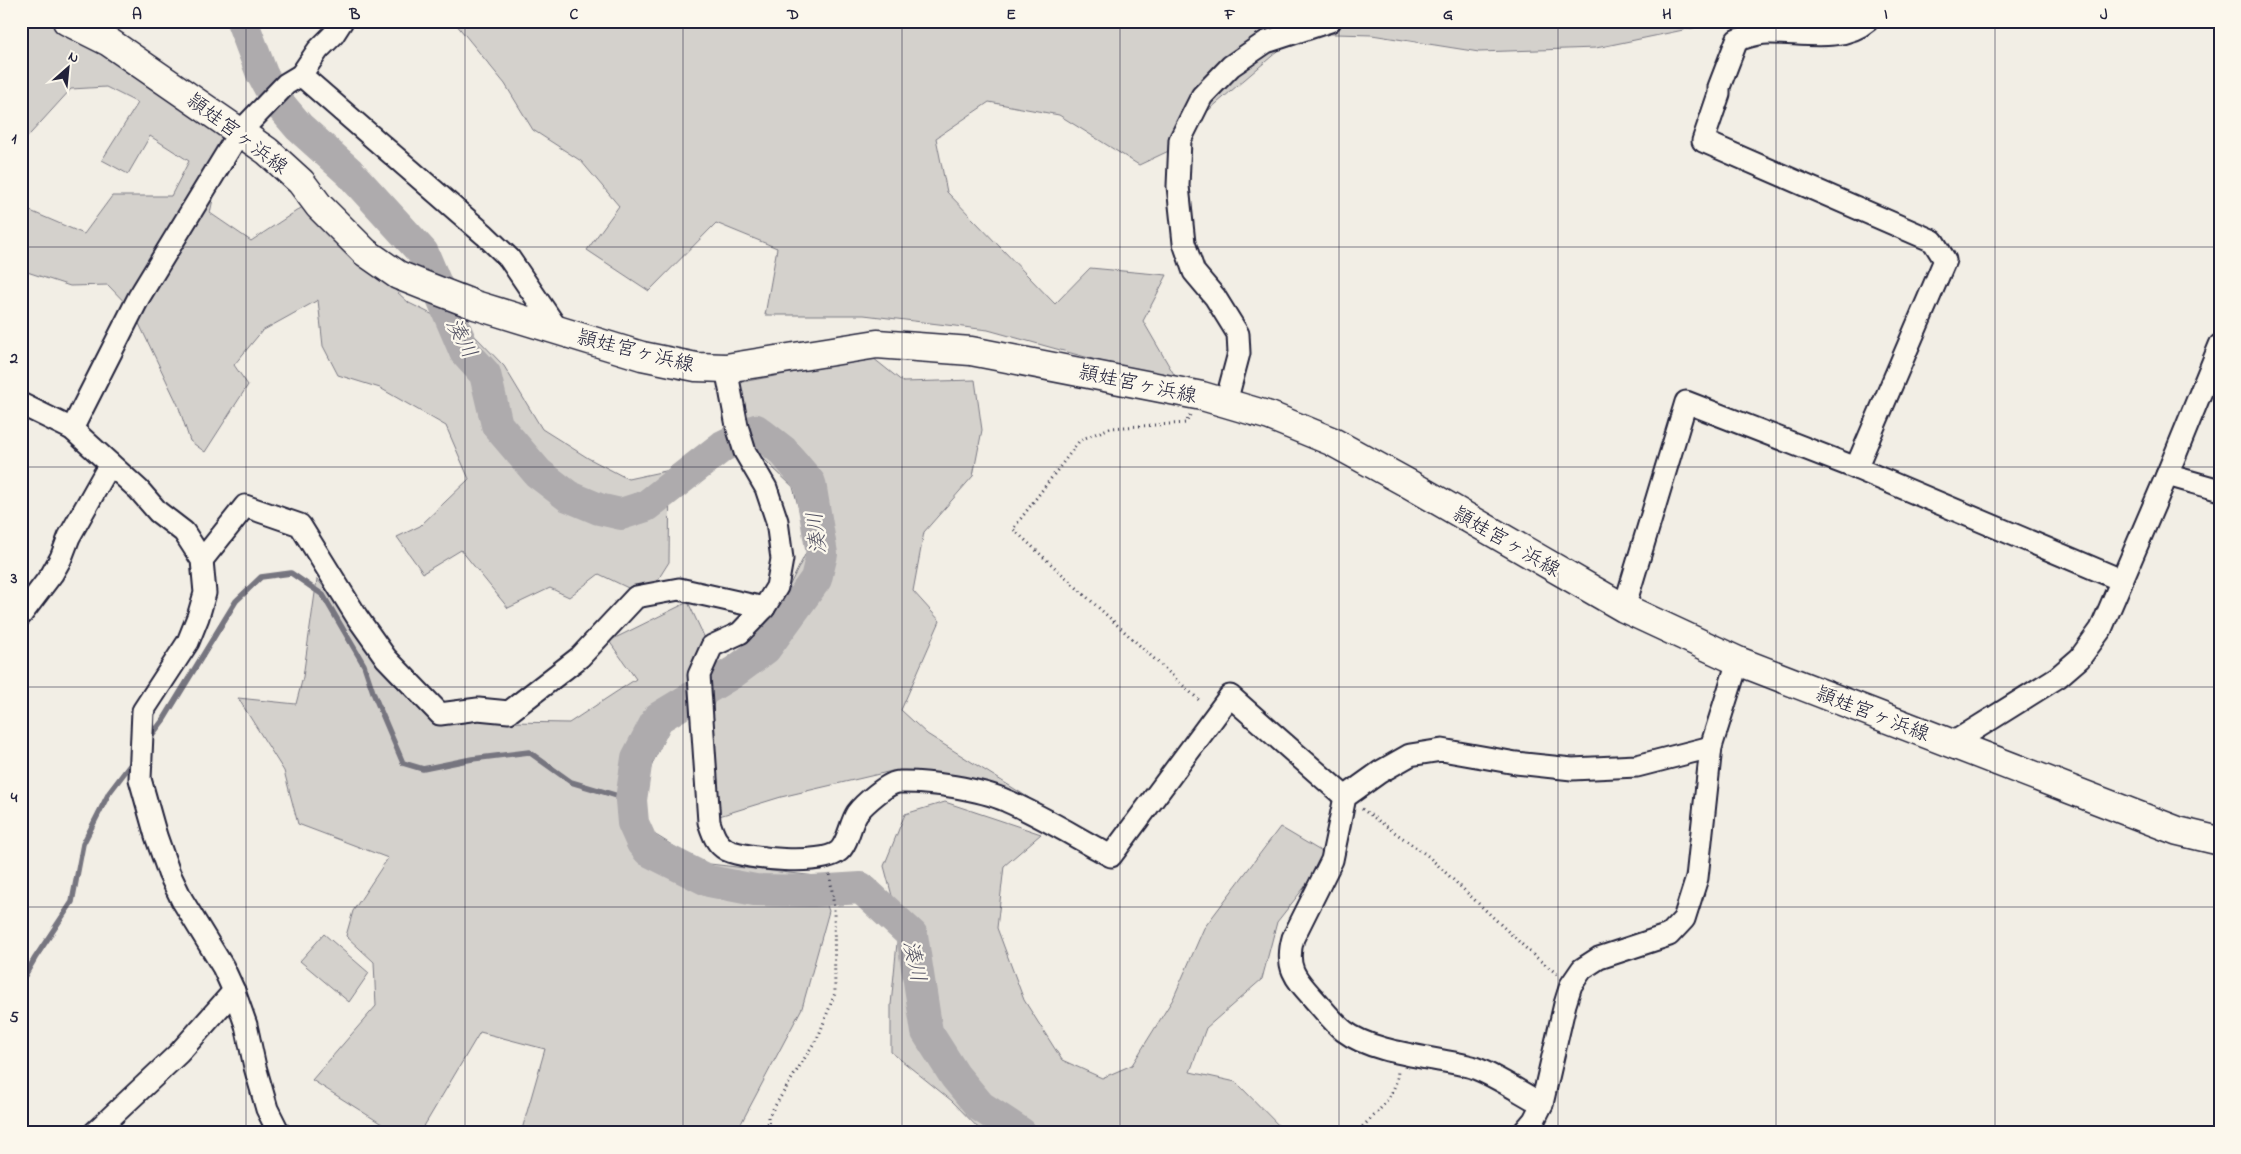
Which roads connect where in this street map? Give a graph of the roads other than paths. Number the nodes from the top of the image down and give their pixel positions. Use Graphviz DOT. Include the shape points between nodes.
graph roads {
  1 [pos="67,21"];
  2 [pos="342,21"];
  3 [pos="1330,21"];
  4 [pos="1867,21"];
  5 [pos="293,80"];
  6 [pos="239,133"];
  7 [pos="558,330"];
  8 [pos="2220,345"];
  9 [pos="726,368"];
  10 [pos="1214,399"];
  11 [pos="21,404"];
  12 [pos="72,429"];
  13 [pos="110,464"];
  14 [pos="1856,468"];
  15 [pos="2168,475"];
  16 [pos="2220,490"];
  17 [pos="202,560"];
  18 [pos="2121,580"];
  19 [pos="764,608"];
  20 [pos="1624,608"];
  21 [pos="21,614"];
  22 [pos="1738,661"];
  23 [pos="1952,744"];
  24 [pos="1711,747"];
  25 [pos="1345,797"];
  26 [pos="2220,842"];
  27 [pos="234,991"];
  28 [pos="1537,1122"];
  29 [pos="94,1133"];
  30 [pos="279,1133"];
  1 -- 6 [label="main road, 頴娃宮ヶ浜線" via="109,42"];
  2 -- 5 [label="street"];
  3 -- 10 [label="street" via="1266,42 1231,66 1202,96 1180,140 1178,186 1184,243 1194,272 1215,297 1238,334 1239,354"];
  4 -- 14 [label="street" via="1858,29 1836,34 1766,33 1737,40 1703,140 1934,241 1944,260"];
  5 -- 6 [label="street"];
  5 -- 7 [label="street" via="497,246 509,258"];
  6 -- 7 [label="main road, 頴娃宮ヶ浜線" via="281,164 366,252 398,275 475,305"];
  6 -- 12 [label="street" via="139,297"];
  7 -- 9 [label="main road, 頴娃宮ヶ浜線" via="642,356 696,367"];
  8 -- 15 [label="street"];
  9 -- 10 [label="main road, 頴娃宮ヶ浜線" via="877,344 971,351"];
  9 -- 19 [label="street" via="745,452 769,496 777,521 782,560 777,587"];
  10 -- 20 [label="main road, 頴娃宮ヶ浜線" via="1270,416 1331,441"];
  11 -- 12 [label="street"];
  12 -- 13 [label="street"];
  13 -- 17 [label="street" via="158,512 184,532"];
  13 -- 21 [label="street" via="52,574"];
  14 -- 18 [label="street"];
  14 -- 20 [label="street" via="1686,402"];
  15 -- 16 [label="street"];
  15 -- 18 [label="street"];
  17 -- 19 [label="street" via="245,506 300,525 386,658 440,714 478,709 509,712 580,657 636,597 679,589"];
  17 -- 27 [label="street" via="204,593 198,617 188,642 142,711 140,779 169,873"];
  18 -- 23 [label="street" via="2101,629 2080,658 2058,677"];
  19 -- 25 [label="street" via="740,633 712,646 699,675 709,822 715,840 744,855 782,860 828,857 840,850 857,813 896,782 981,792 1006,800 1111,856 1230,696"];
  20 -- 22 [label="main road, 頴娃宮ヶ浜線"];
  22 -- 23 [label="main road, 頴娃宮ヶ浜線"];
  22 -- 24 [label="street"];
  23 -- 26 [label="main road, 頴娃宮ヶ浜線" via="2178,831"];
  24 -- 25 [label="street" via="1637,766 1572,769 1442,750 1410,755"];
  24 -- 28 [label="street" via="1697,878 1684,919 1669,935 1599,958 1582,969 1571,985 1565,1004"];
  25 -- 28 [label="street" via="1332,860 1289,950 1290,966 1296,979 1344,1031 1362,1041 1398,1052 1474,1068"];
  27 -- 29 [label="street" via="179,1053"];
  27 -- 30 [label="street" via="267,1109"];
}
